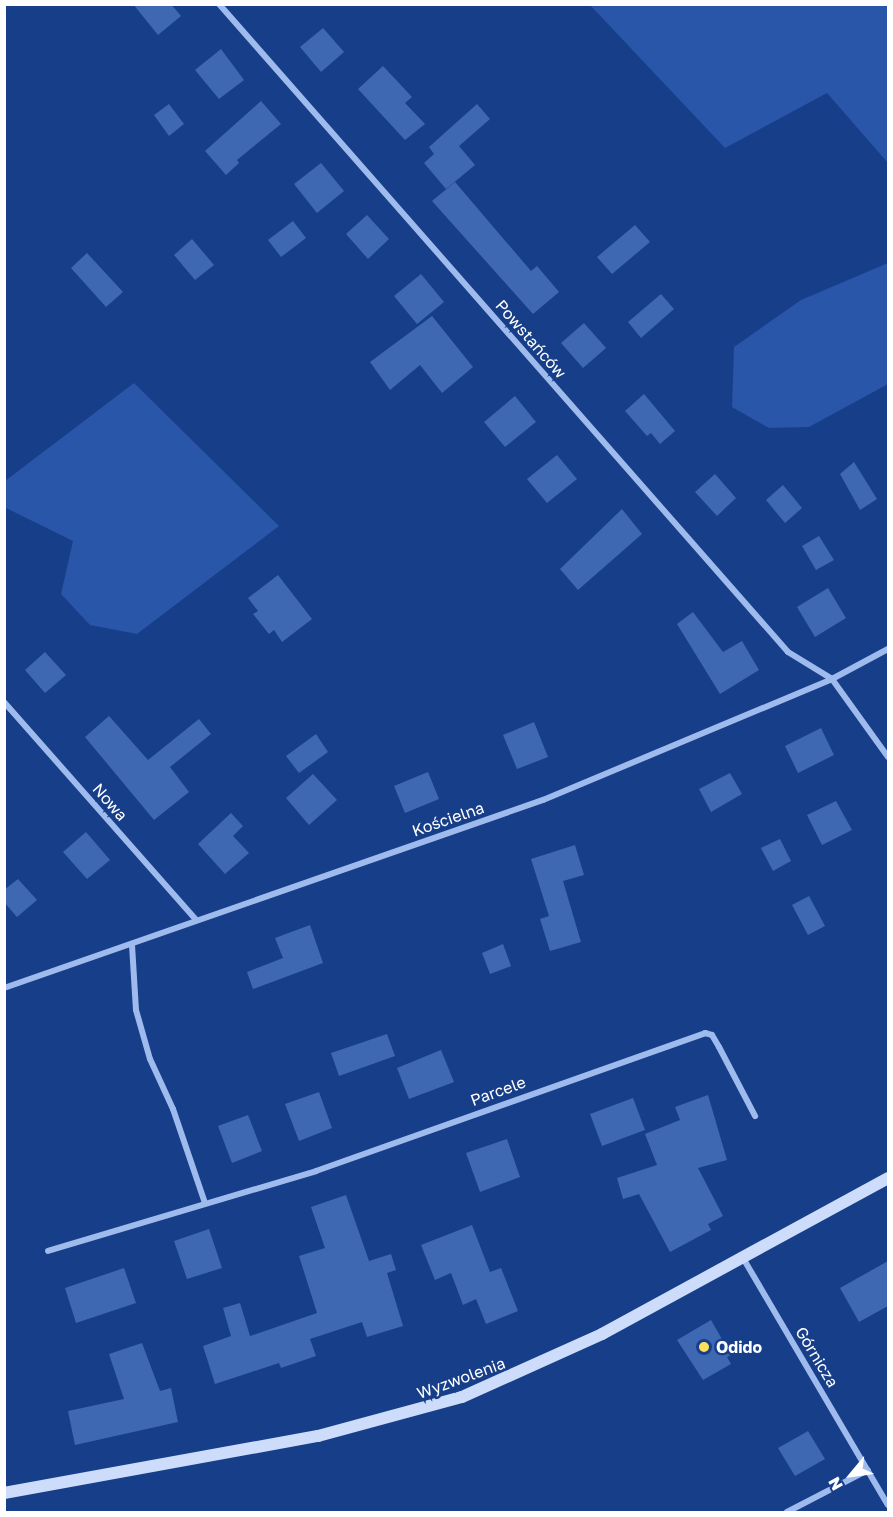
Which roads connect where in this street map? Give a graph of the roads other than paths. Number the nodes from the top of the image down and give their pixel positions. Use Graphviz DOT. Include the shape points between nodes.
graph roads {
  1 [pos="219,4"];
  2 [pos="888,649"];
  3 [pos="832,679"];
  4 [pos="4,702"];
  5 [pos="888,757"];
  6 [pos="196,920"];
  7 [pos="132,945"];
  8 [pos="4,988"];
  9 [pos="755,1116"];
  10 [pos="888,1178"];
  11 [pos="204,1203"];
  12 [pos="48,1251"];
  13 [pos="743,1258"];
  14 [pos="868,1470"];
  15 [pos="4,1493"];
  16 [pos="888,1504"];
  17 [pos="787,1512"];
  1 -- 3 [label="street, Powstańców" via="788,652"];
  2 -- 3 [label="street, Kościelna"];
  3 -- 5 [label="street"];
  3 -- 6 [label="street, Kościelna" via="543,800"];
  4 -- 6 [label="street, Nowa"];
  6 -- 7 [label="street, Kościelna"];
  7 -- 8 [label="street, Kościelna"];
  7 -- 11 [label="street" via="136,1010 147,1050 173,1109"];
  9 -- 11 [label="street, Parcele" via="712,1035 705,1033 316,1171"];
  10 -- 13 [label="main road, Wyzwolenia"];
  11 -- 12 [label="street, Parcele"];
  13 -- 14 [label="street, Górnicza"];
  13 -- 15 [label="main road, Wyzwolenia" via="602,1334 462,1397 318,1436"];
  14 -- 16 [label="street, Górnicza"];
  14 -- 17 [label="street"];
}
